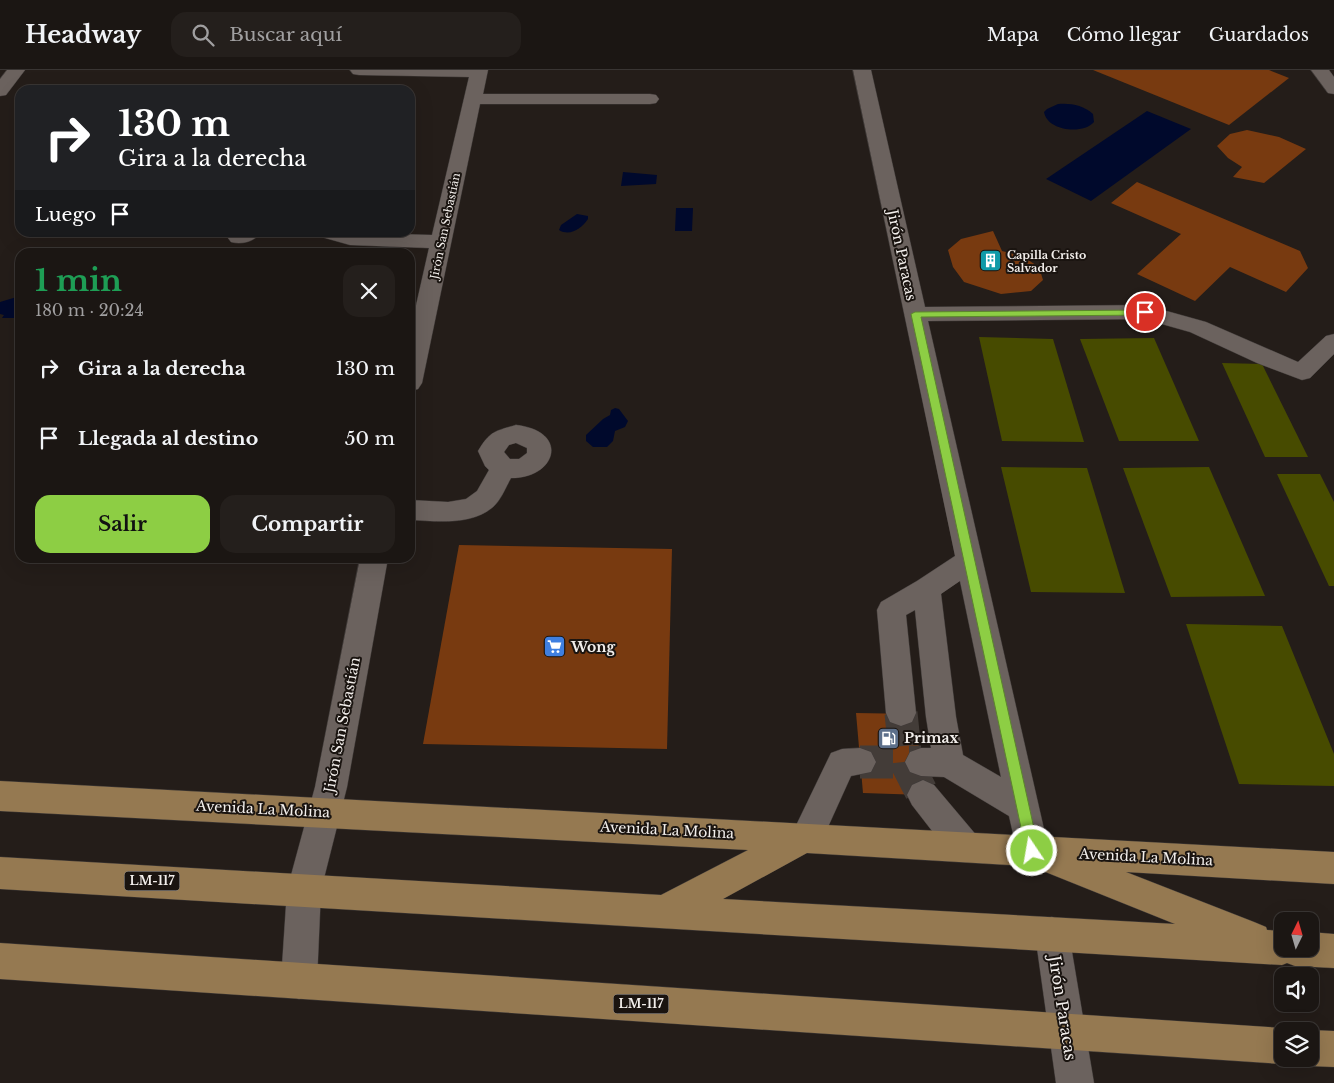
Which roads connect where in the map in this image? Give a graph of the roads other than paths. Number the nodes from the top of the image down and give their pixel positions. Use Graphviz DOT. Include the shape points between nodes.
graph roads {
  1 [pos="16,70"];
  2 [pos="360,70"];
  3 [pos="862,70"];
  4 [pos="1320,70"];
  5 [pos="479,71"];
  6 [pos="1334,90"];
  7 [pos="0,91"];
  8 [pos="473,99"];
  9 [pos="650,99"];
  10 [pos="343,237"];
  11 [pos="441,242"];
  12 [pos="915,314"];
  13 [pos="415,339"];
  14 [pos="1334,341"];
  15 [pos="504,468"];
  16 [pos="415,510"];
  17 [pos="969,560"];
  18 [pos="373,563"];
  19 [pos="927,589"];
  20 [pos="901,713"];
  21 [pos="860,762"];
  22 [pos="923,795"];
  23 [pos="0,796"];
  24 [pos="1023,807"];
  25 [pos="325,812"];
  26 [pos="806,838"];
  27 [pos="965,847"];
  28 [pos="1032,851"];
  29 [pos="1334,868"];
  30 [pos="0,873"];
  31 [pos="304,890"];
  32 [pos="665,911"];
  33 [pos="1052,934"];
  34 [pos="1274,944"];
  35 [pos="1274,947"];
  36 [pos="1319,950"];
  37 [pos="1334,951"];
  38 [pos="0,961"];
  39 [pos="299,981"];
  40 [pos="1067,1032"];
  41 [pos="1274,1045"];
  42 [pos="1319,1048"];
  43 [pos="1334,1049"];
  44 [pos="1075,1083"];
  1 -- 7 [label="street"];
  2 -- 5 [label="street"];
  3 -- 12 [label="street, Jirón Paracas"];
  4 -- 6 [label="street"];
  5 -- 8 [label="street, Jirón San Sebastián"];
  8 -- 9 [label="street"];
  8 -- 11 [label="street, Jirón San Sebastián"];
  10 -- 11 [label="street"];
  11 -- 13 [label="street, Jirón San Sebastián"];
  12 -- 14 [label="street" via="1145,312 1198,327 1302,372"];
  12 -- 17 [label="street, Jirón Paracas"];
  15 -- 16 [label="street" via="483,500 469,509"];
  17 -- 19 [label="street"];
  17 -- 24 [label="street, Jirón Paracas"];
  18 -- 25 [label="street, Jirón San Sebastián"];
  19 -- 20 [label="street" via="891,610"];
  19 -- 24 [label="street" via="941,717 935,763"];
  21 -- 26 [label="street" via="842,763"];
  22 -- 27 [label="street"];
  23 -- 25 [label="main road, Avenida La Molina"];
  24 -- 28 [label="street, Jirón Paracas"];
  25 -- 26 [label="main road, Avenida La Molina"];
  25 -- 31 [label="street, Jirón San Sebastián"];
  26 -- 27 [label="main road, Avenida La Molina"];
  26 -- 32 [label="main road"];
  27 -- 28 [label="main road, Avenida La Molina"];
  28 -- 29 [label="main road, Avenida La Molina"];
  28 -- 34 [label="main road"];
  30 -- 31 [label="main road, LM-117"];
  31 -- 32 [label="main road, LM-117"];
  31 -- 39 [label="street, Jirón San Sebastián"];
  32 -- 33 [label="main road, LM-117"];
  33 -- 35 [label="main road, LM-117"];
  33 -- 40 [label="street, Jirón Paracas"];
  36 -- 37 [label="main road, LM-117"];
  38 -- 39 [label="main road, LM-117"];
  39 -- 40 [label="main road, LM-117"];
  40 -- 41 [label="main road, LM-117"];
  40 -- 44 [label="street, Jirón Paracas"];
  42 -- 43 [label="main road"];
}
